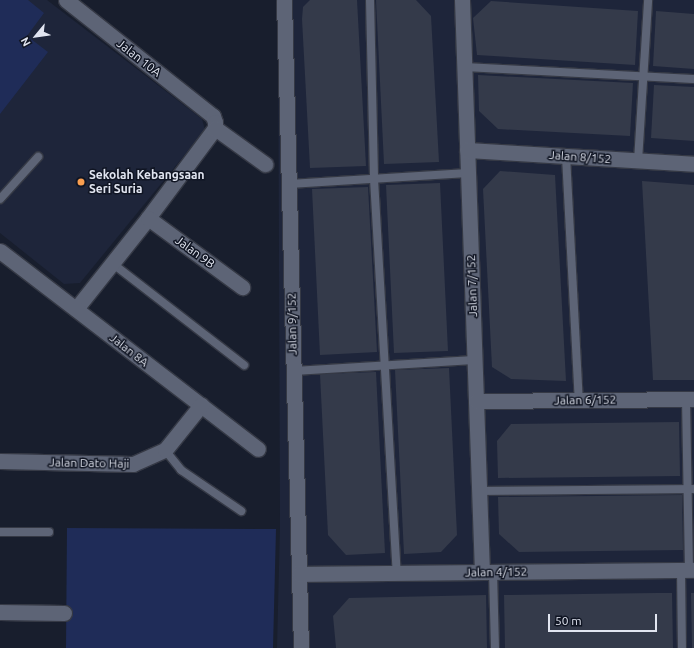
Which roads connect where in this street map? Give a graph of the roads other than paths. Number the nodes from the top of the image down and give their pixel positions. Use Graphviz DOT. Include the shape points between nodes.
graph roads {
  1 [pos="66,0"];
  2 [pos="284,0"];
  3 [pos="370,0"];
  4 [pos="462,0"];
  5 [pos="648,0"];
  6 [pos="464,67"];
  7 [pos="644,75"];
  8 [pos="694,79"];
  9 [pos="214,122"];
  10 [pos="467,150"];
  11 [pos="566,156"];
  12 [pos="38,157"];
  13 [pos="638,161"];
  14 [pos="265,164"];
  15 [pos="694,164"];
  16 [pos="468,173"];
  17 [pos="374,179"];
  18 [pos="289,184"];
  19 [pos="0,199"];
  20 [pos="148,218"];
  21 [pos="0,251"];
  22 [pos="112,263"];
  23 [pos="242,287"];
  24 [pos="76,309"];
  25 [pos="474,360"];
  26 [pos="244,365"];
  27 [pos="385,365"];
  28 [pos="294,371"];
  29 [pos="690,399"];
  30 [pos="578,400"];
  31 [pos="476,401"];
  32 [pos="201,406"];
  33 [pos="165,450"];
  34 [pos="258,450"];
  35 [pos="0,461"];
  36 [pos="691,489"];
  37 [pos="479,491"];
  38 [pos="241,511"];
  39 [pos="0,532"];
  40 [pos="49,532"];
  41 [pos="688,570"];
  42 [pos="488,572"];
  43 [pos="397,573"];
  44 [pos="299,574"];
  45 [pos="0,612"];
  46 [pos="64,613"];
  47 [pos="300,648"];
  48 [pos="495,648"];
  49 [pos="682,648"];
  1 -- 9 [label="street, Jalan 10A"];
  2 -- 18 [label="street, Jalan 9/152"];
  3 -- 17 [label="lane"];
  4 -- 6 [label="street, Jalan 7/152"];
  5 -- 7 [label="lane"];
  6 -- 7 [label="lane"];
  6 -- 10 [label="street, Jalan 7/152"];
  7 -- 8 [label="lane"];
  7 -- 13 [label="lane"];
  9 -- 14 [label="street, Jalan 10A"];
  9 -- 20 [label="street"];
  10 -- 11 [label="street, Jalan 8/152"];
  10 -- 16 [label="street, Jalan 7/152"];
  11 -- 13 [label="street, Jalan 8/152"];
  11 -- 30 [label="lane"];
  12 -- 19 [label="lane"];
  13 -- 15 [label="street, Jalan 8/152"];
  16 -- 17 [label="lane"];
  16 -- 25 [label="street, Jalan 7/152"];
  17 -- 18 [label="lane"];
  17 -- 27 [label="lane"];
  18 -- 28 [label="street, Jalan 9/152"];
  20 -- 22 [label="street"];
  20 -- 23 [label="street, Jalan 9B"];
  21 -- 24 [label="street, Jalan 8A"];
  22 -- 24 [label="street"];
  22 -- 26 [label="lane"];
  24 -- 32 [label="street, Jalan 8A"];
  25 -- 27 [label="lane"];
  25 -- 31 [label="street, Jalan 7/152"];
  27 -- 28 [label="lane"];
  27 -- 43 [label="lane"];
  28 -- 44 [label="street, Jalan 9/152"];
  29 -- 30 [label="street, Jalan 6/152"];
  29 -- 36 [label="lane"];
  30 -- 31 [label="street, Jalan 6/152"];
  31 -- 37 [label="street, Jalan 7/152"];
  32 -- 33 [label="street, Jalan Dato Haji"];
  32 -- 34 [label="street, Jalan 8A"];
  33 -- 35 [label="street, Jalan Dato Haji" via="133,464"];
  33 -- 38 [label="lane" via="181,470"];
  36 -- 37 [label="lane"];
  36 -- 41 [label="lane"];
  37 -- 42 [label="street, Jalan 7/152"];
  39 -- 40 [label="lane"];
  41 -- 42 [label="street, Jalan 4/152"];
  41 -- 49 [label="lane"];
  42 -- 43 [label="street, Jalan 4/152"];
  42 -- 48 [label="lane"];
  43 -- 44 [label="street, Jalan 4/152"];
  44 -- 47 [label="street, Jalan 9/152"];
  45 -- 46 [label="street"];
}
